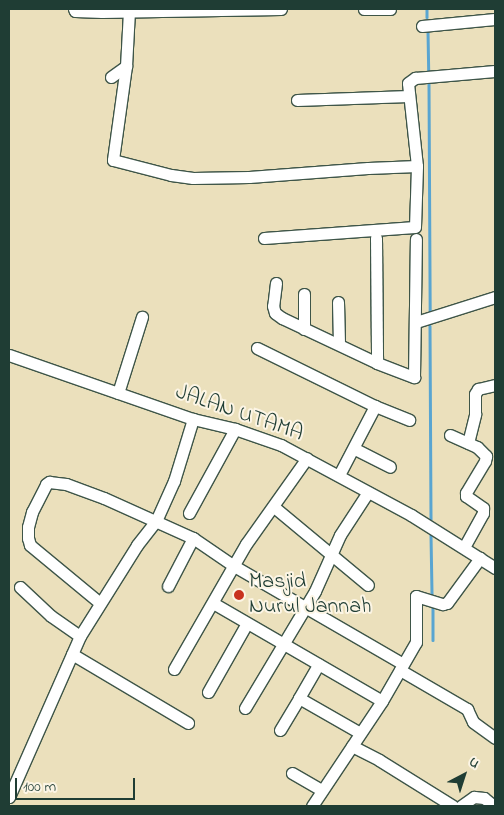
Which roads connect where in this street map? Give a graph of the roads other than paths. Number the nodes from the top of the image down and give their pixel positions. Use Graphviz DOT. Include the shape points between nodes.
graph roads {
  1 [pos="281,9"];
  2 [pos="364,9"];
  3 [pos="390,9"];
  4 [pos="74,10"];
  5 [pos="129,11"];
  6 [pos="495,19"];
  7 [pos="422,26"];
  8 [pos="126,66"];
  9 [pos="495,71"];
  10 [pos="111,77"];
  11 [pos="409,96"];
  12 [pos="297,100"];
  13 [pos="417,166"];
  14 [pos="415,233"];
  15 [pos="264,238"];
  16 [pos="376,238"];
  17 [pos="276,283"];
  18 [pos="304,294"];
  19 [pos="495,297"];
  20 [pos="338,302"];
  21 [pos="142,317"];
  22 [pos="416,322"];
  23 [pos="304,329"];
  24 [pos="340,344"];
  25 [pos="256,348"];
  26 [pos="9,355"];
  27 [pos="377,363"];
  28 [pos="495,385"];
  29 [pos="118,393"];
  30 [pos="375,406"];
  31 [pos="192,419"];
  32 [pos="409,420"];
  33 [pos="235,429"];
  34 [pos="450,435"];
  35 [pos="468,442"];
  36 [pos="355,449"];
  37 [pos="306,458"];
  38 [pos="390,467"];
  39 [pos="339,475"];
  40 [pos="368,492"];
  41 [pos="274,507"];
  42 [pos="189,513"];
  43 [pos="156,521"];
  44 [pos="193,538"];
  45 [pos="464,547"];
  46 [pos="330,554"];
  47 [pos="480,558"];
  48 [pos="234,566"];
  49 [pos="495,568"];
  50 [pos="368,585"];
  51 [pos="168,586"];
  52 [pos="20,587"];
  53 [pos="100,602"];
  54 [pos="213,603"];
  55 [pos="304,607"];
  56 [pos="247,623"];
  57 [pos="80,636"];
  58 [pos="282,643"];
  59 [pos="72,654"];
  60 [pos="319,664"];
  61 [pos="401,667"];
  62 [pos="174,669"];
  63 [pos="208,692"];
  64 [pos="299,698"];
  65 [pos="382,701"];
  66 [pos="245,708"];
  67 [pos="188,723"];
  68 [pos="280,730"];
  69 [pos="360,733"];
  70 [pos="495,738"];
  71 [pos="352,746"];
  72 [pos="292,773"];
  73 [pos="321,790"];
  74 [pos="9,796"];
  75 [pos="312,806"];
  76 [pos="453,806"];
  77 [pos="461,806"];
  78 [pos="494,806"];
  1 -- 5 [label="street"];
  2 -- 3 [label="street"];
  4 -- 5 [label="street"];
  5 -- 8 [label="street"];
  6 -- 7 [label="street"];
  8 -- 10 [label="street"];
  8 -- 13 [label="street" via="113,160 193,178"];
  9 -- 11 [label="street" via="416,78 408,83"];
  11 -- 12 [label="street"];
  11 -- 13 [label="street"];
  13 -- 14 [label="street"];
  14 -- 15 [label="street"];
  14 -- 22 [label="street"];
  16 -- 27 [label="street"];
  17 -- 23 [label="street" via="275,313"];
  18 -- 23 [label="street"];
  19 -- 22 [label="street"];
  20 -- 24 [label="street"];
  21 -- 29 [label="street"];
  22 -- 27 [label="street" via="414,377"];
  23 -- 24 [label="street"];
  24 -- 27 [label="street"];
  25 -- 30 [label="street"];
  26 -- 29 [label="street, JALAN UTAMA"];
  28 -- 35 [label="street" via="478,389 474,394 475,414"];
  29 -- 31 [label="street, JALAN UTAMA"];
  30 -- 32 [label="street"];
  30 -- 36 [label="street"];
  31 -- 33 [label="street, JALAN UTAMA"];
  31 -- 43 [label="street" via="174,481"];
  33 -- 37 [label="street, JALAN UTAMA" via="281,445"];
  33 -- 42 [label="street"];
  34 -- 35 [label="street"];
  35 -- 45 [label="street" via="483,451 486,458 466,493 484,510"];
  36 -- 38 [label="street"];
  36 -- 39 [label="street"];
  37 -- 39 [label="street, JALAN UTAMA"];
  37 -- 41 [label="street"];
  39 -- 40 [label="street, JALAN UTAMA"];
  40 -- 45 [label="street, JALAN UTAMA"];
  40 -- 46 [label="street"];
  41 -- 46 [label="street"];
  41 -- 48 [label="street"];
  43 -- 44 [label="street"];
  43 -- 53 [label="street"];
  43 -- 53 [label="street" via="66,484 53,481 46,484 32,512 28,532 30,545"];
  44 -- 48 [label="street"];
  44 -- 51 [label="street"];
  45 -- 47 [label="street, JALAN UTAMA"];
  46 -- 50 [label="street"];
  46 -- 55 [label="street"];
  47 -- 49 [label="street, JALAN UTAMA"];
  47 -- 61 [label="street" via="447,603 416,596 417,639"];
  48 -- 54 [label="street"];
  48 -- 55 [label="street"];
  52 -- 57 [label="street" via="51,616"];
  53 -- 57 [label="street"];
  54 -- 56 [label="street"];
  54 -- 62 [label="street"];
  55 -- 58 [label="street"];
  55 -- 61 [label="street"];
  56 -- 58 [label="street"];
  56 -- 63 [label="street"];
  57 -- 59 [label="street"];
  58 -- 60 [label="street"];
  58 -- 66 [label="street"];
  59 -- 67 [label="street"];
  59 -- 74 [label="street"];
  60 -- 64 [label="street"];
  60 -- 65 [label="street"];
  61 -- 65 [label="street"];
  61 -- 70 [label="street" via="467,709 473,722"];
  64 -- 68 [label="street"];
  64 -- 69 [label="street"];
  65 -- 69 [label="street"];
  69 -- 71 [label="street"];
  71 -- 73 [label="street"];
  71 -- 76 [label="street"];
  72 -- 73 [label="street"];
  73 -- 75 [label="street"];
  77 -- 78 [label="street" via="474,797 484,798"];
}
